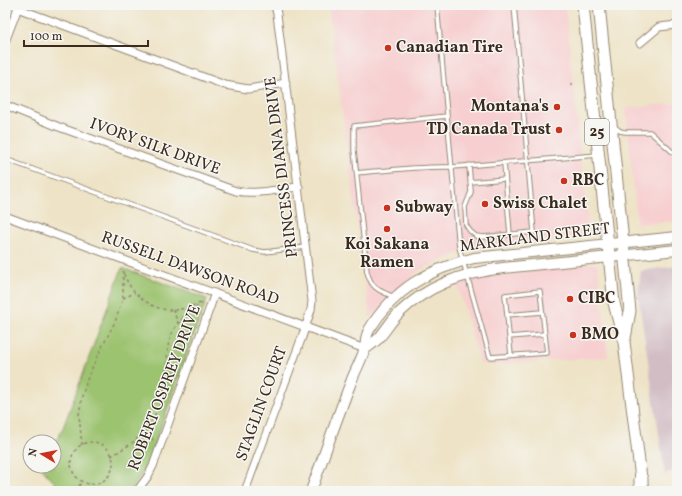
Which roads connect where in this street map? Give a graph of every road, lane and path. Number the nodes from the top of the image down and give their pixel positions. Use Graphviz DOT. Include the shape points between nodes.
graph roads {
  1 [pos="273,5"];
  2 [pos="437,5"];
  3 [pos="514,5"];
  4 [pos="583,5"];
  5 [pos="598,5"];
  6 [pos="18,7"];
  7 [pos="677,25"];
  8 [pos="5,42"];
  9 [pos="640,43"];
  10 [pos="286,83"];
  11 [pos="570,84"];
  12 [pos="575,84"];
  13 [pos="5,105"];
  14 [pos="447,116"];
  15 [pos="596,120"];
  16 [pos="611,124"];
  17 [pos="599,155"];
  18 [pos="677,156"];
  19 [pos="5,159"];
  20 [pos="528,161"];
  21 [pos="504,163"];
  22 [pos="468,166"];
  23 [pos="452,167"];
  24 [pos="357,173"];
  25 [pos="505,179"];
  26 [pos="470,182"];
  27 [pos="299,187"];
  28 [pos="5,216"];
  29 [pos="510,234"];
  30 [pos="677,237"];
  31 [pos="623,242"];
  32 [pos="608,244"];
  33 [pos="306,247"];
  34 [pos="677,250"];
  35 [pos="624,256"];
  36 [pos="609,257"];
  37 [pos="463,261"];
  38 [pos="466,274"];
  39 [pos="135,293"];
  40 [pos="215,293"];
  41 [pos="123,298"];
  42 [pos="395,298"];
  43 [pos="173,310"];
  44 [pos="542,312"];
  45 [pos="507,315"];
  46 [pos="178,323"];
  47 [pos="305,327"];
  48 [pos="545,334"];
  49 [pos="509,337"];
  50 [pos="624,342"];
  51 [pos="365,349"];
  52 [pos="511,356"];
  53 [pos="180,369"];
  54 [pos="166,376"];
  55 [pos="149,426"];
  56 [pos="153,441"];
  57 [pos="82,445"];
  58 [pos="111,456"];
  59 [pos="82,482"];
  60 [pos="642,487"];
  61 [pos="75,491"];
  62 [pos="137,491"];
  63 [pos="245,491"];
  64 [pos="311,491"];
  1 -- 10 [label="street, PRINCESS DIANA DRIVE" via="277,14"];
  2 -- 14 [label="lane"];
  3 -- 20 [label="lane"];
  4 -- 15 [label="main road, 25"];
  5 -- 16 [label="main road, 25"];
  6 -- 8 [label="street"];
  6 -- 10 [label="street" via="236,88 248,89"];
  7 -- 9 [label="street" via="659,27"];
  10 -- 27 [label="street, PRINCESS DIANA DRIVE"];
  11 -- 12 [label="path"];
  13 -- 27 [label="street, IVORY SILK DRIVE" via="236,191 245,193"];
  14 -- 23 [label="lane"];
  14 -- 24 [label="lane" via="354,126"];
  15 -- 16 [label="lane"];
  15 -- 17 [label="main road, 25"];
  16 -- 18 [label="lane" via="620,131 650,132"];
  16 -- 31 [label="main road, 25"];
  17 -- 20 [label="lane"];
  17 -- 32 [label="main road, 25"];
  19 -- 33 [label="lane" via="253,250 265,252"];
  20 -- 21 [label="lane"];
  20 -- 29 [label="lane" via="534,232"];
  21 -- 22 [label="lane"];
  21 -- 25 [label="lane"];
  22 -- 23 [label="lane"];
  22 -- 26 [label="lane"];
  23 -- 24 [label="lane" via="428,166"];
  23 -- 37 [label="lane" via="459,247"];
  24 -- 42 [label="lane" via="367,272 370,281 378,290"];
  25 -- 26 [label="lane"];
  25 -- 29 [label="lane"];
  26 -- 29 [label="lane" via="471,192 465,207 466,224 470,231 476,236 483,237"];
  27 -- 33 [label="street, PRINCESS DIANA DRIVE"];
  28 -- 40 [label="street, RUSSELL DAWSON ROAD"];
  30 -- 31 [label="street, MARKLAND STREET"];
  31 -- 32 [label="street, MARKLAND STREET"];
  31 -- 35 [label="main road, 25"];
  32 -- 36 [label="main road, 25"];
  32 -- 37 [label="street, MARKLAND STREET" via="496,255"];
  33 -- 47 [label="street, PRINCESS DIANA DRIVE" via="312,301"];
  34 -- 35 [label="street, MARKLAND STREET"];
  35 -- 36 [label="street, MARKLAND STREET"];
  35 -- 50 [label="main road, 25" via="630,311"];
  36 -- 38 [label="street, MARKLAND STREET"];
  36 -- 50 [label="main road, 25" via="614,303"];
  37 -- 38 [label="lane"];
  37 -- 42 [label="street, MARKLAND STREET" via="422,277"];
  38 -- 51 [label="street, MARKLAND STREET" via="435,286 417,298"];
  38 -- 52 [label="lane" via="490,357"];
  39 -- 41 [label="path"];
  39 -- 41 [label="path" via="126,281 123,271"];
  39 -- 43 [label="path" via="157,307"];
  40 -- 47 [label="street, RUSSELL DAWSON ROAD"];
  40 -- 62 [label="street, ROBERT OSPREY DRIVE" via="153,466"];
  41 -- 57 [label="path" via="82,396 79,415"];
  42 -- 51 [label="street, MARKLAND STREET" via="368,332"];
  43 -- 46 [label="path"];
  43 -- 46 [label="path" via="205,301"];
  44 -- 45 [label="lane"];
  44 -- 45 [label="lane" via="540,292 505,295"];
  44 -- 48 [label="lane"];
  45 -- 49 [label="lane"];
  46 -- 54 [label="path" via="169,340"];
  47 -- 51 [label="street, RUSSELL DAWSON ROAD"];
  47 -- 63 [label="street, STAGLIN COURT"];
  48 -- 49 [label="lane"];
  48 -- 52 [label="lane" via="547,353"];
  49 -- 52 [label="lane"];
  50 -- 60 [label="main road, 25"];
  51 -- 64 [label="street, MARKLAND STREET"];
  53 -- 54 [label="path"];
  54 -- 55 [label="path" via="158,409"];
  55 -- 56 [label="path"];
  55 -- 58 [label="path" via="132,444"];
  57 -- 58 [label="path" via="101,445"];
  57 -- 59 [label="path" via="75,451 71,461 73,473"];
  58 -- 59 [label="path" via="112,467 106,478 96,484"];
  59 -- 61 [label="path"];
}
